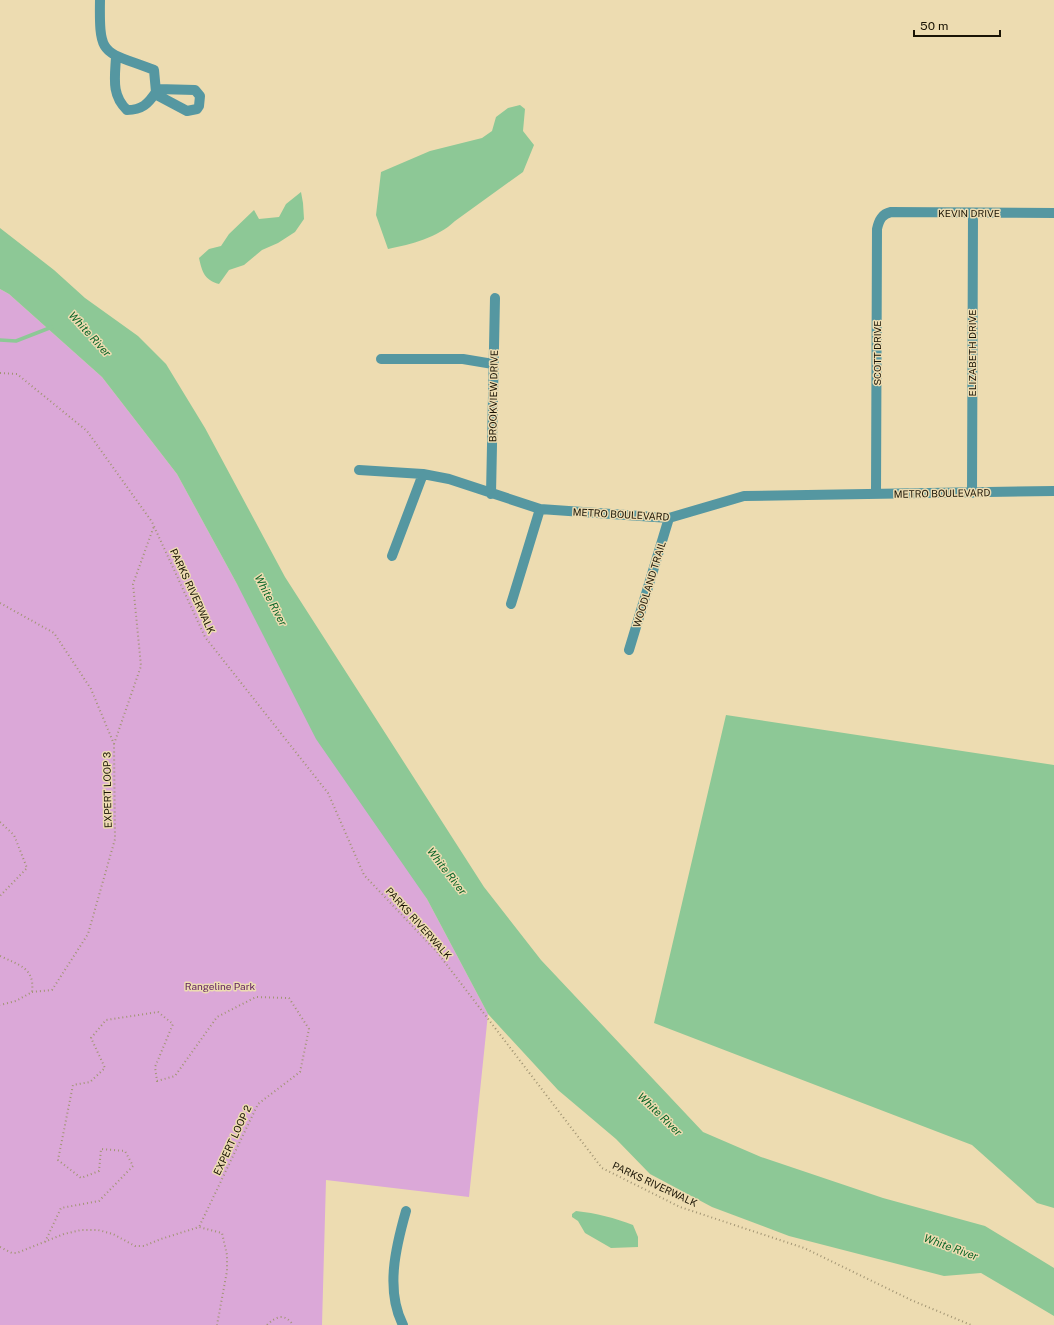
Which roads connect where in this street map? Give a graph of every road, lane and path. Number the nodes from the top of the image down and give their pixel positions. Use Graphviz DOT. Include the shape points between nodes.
graph roads {
  1 [pos="100,0"];
  2 [pos="116,57"];
  3 [pos="973,213"];
  4 [pos="1054,213"];
  5 [pos="885,214"];
  6 [pos="495,298"];
  7 [pos="381,359"];
  8 [pos="493,364"];
  9 [pos="0,373"];
  10 [pos="359,470"];
  11 [pos="423,474"];
  12 [pos="1054,491"];
  13 [pos="972,493"];
  14 [pos="492,494"];
  15 [pos="876,494"];
  16 [pos="540,509"];
  17 [pos="669,518"];
  18 [pos="154,526"];
  19 [pos="392,556"];
  20 [pos="0,603"];
  21 [pos="511,604"];
  22 [pos="629,650"];
  23 [pos="114,744"];
  24 [pos="0,822"];
  25 [pos="0,896"];
  26 [pos="0,956"];
  27 [pos="32,992"];
  28 [pos="0,1005"];
  29 [pos="406,1211"];
  30 [pos="199,1227"];
  31 [pos="45,1242"];
  32 [pos="0,1247"];
  33 [pos="217,1325"];
  34 [pos="266,1325"];
  35 [pos="293,1325"];
  36 [pos="402,1325"];
  37 [pos="971,1325"];
  1 -- 2 [label="street" via="102,43"];
  2 -- 2 [label="street" via="118,100 127,110 136,110 148,105 156,91 154,70"];
  3 -- 4 [label="street, KEVIN DRIVE"];
  3 -- 5 [label="street, KEVIN DRIVE"];
  3 -- 13 [label="street, ELIZABETH DRIVE"];
  5 -- 15 [label="street, SCOTT DRIVE" via="880,219 877,229"];
  6 -- 8 [label="street, BROOKVIEW DRIVE"];
  7 -- 8 [label="street" via="464,359"];
  8 -- 14 [label="street, BROOKVIEW DRIVE"];
  9 -- 18 [label="path, PARKS RIVERWALK" via="17,374 87,431"];
  10 -- 11 [label="street, METRO BOULEVARD"];
  11 -- 14 [label="street, METRO BOULEVARD" via="449,479"];
  11 -- 19 [label="street"];
  12 -- 13 [label="street, METRO BOULEVARD"];
  13 -- 15 [label="street, METRO BOULEVARD"];
  14 -- 16 [label="street, METRO BOULEVARD"];
  15 -- 17 [label="street, METRO BOULEVARD" via="744,496"];
  16 -- 17 [label="street, METRO BOULEVARD"];
  16 -- 21 [label="street"];
  17 -- 22 [label="street, WOODLAND TRAIL"];
  18 -- 23 [label="path" via="133,584 142,666"];
  18 -- 37 [label="path, PARKS RIVERWALK" via="205,638 328,793 364,875 437,952 602,1168 680,1207 804,1248 911,1300"];
  20 -- 23 [label="path, EXPERT LOOP 3" via="54,633 90,689"];
  23 -- 27 [label="path, EXPERT LOOP 3" via="115,839 88,934 52,990"];
  24 -- 25 [label="path" via="14,835 27,868"];
  26 -- 27 [label="path" via="25,968 33,982"];
  27 -- 28 [label="path" via="16,1001"];
  29 -- 36 [label="street" via="395,1251 393,1283"];
  30 -- 31 [label="path" via="161,1238 144,1246 135,1246 113,1234 98,1230 81,1230"];
  30 -- 31 [label="path, EXPERT LOOP 2" via="258,1104 300,1072 309,1029 289,998 256,996 217,1017 175,1076 158,1081 155,1067 173,1024 158,1012 106,1020 91,1038 105,1068 90,1082 73,1085 58,1160 81,1178 99,1171 101,1149 125,1151 133,1166 99,1201 61,1208"];
  30 -- 33 [label="path" via="222,1233 227,1255 227,1271"];
  31 -- 32 [label="path" via="18,1254"];
  34 -- 35 [label="path" via="281,1316"];
}
